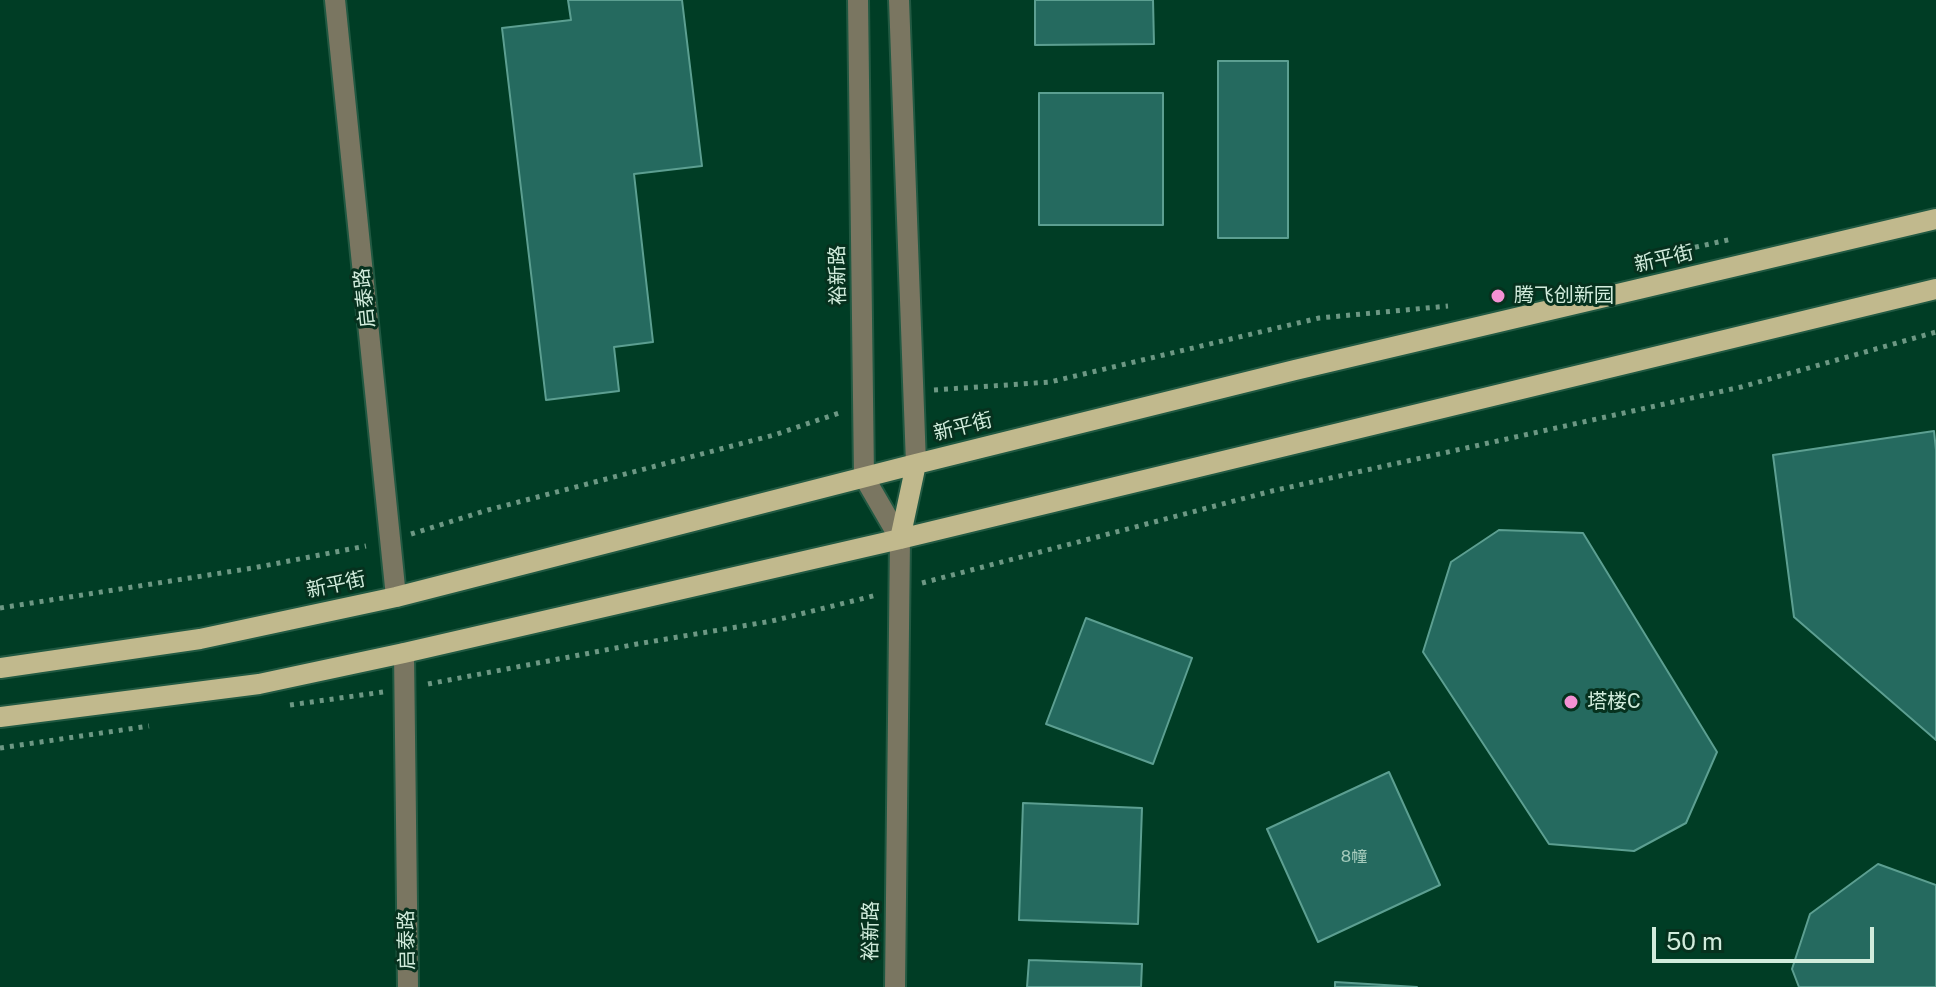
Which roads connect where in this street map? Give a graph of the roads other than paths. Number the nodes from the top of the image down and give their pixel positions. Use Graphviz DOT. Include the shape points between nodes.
graph roads {
  1 [pos="335,0"];
  2 [pos="858,0"];
  3 [pos="899,0"];
  4 [pos="1936,219"];
  5 [pos="1936,289"];
  6 [pos="916,464"];
  7 [pos="864,477"];
  8 [pos="900,539"];
  9 [pos="396,597"];
  10 [pos="404,653"];
  11 [pos="0,668"];
  12 [pos="0,717"];
  13 [pos="408,987"];
  14 [pos="895,987"];
  1 -- 9 [label="street, 启泰路"];
  2 -- 7 [label="street, 裕新路"];
  3 -- 6 [label="street, 裕新路"];
  4 -- 6 [label="main road, 新平街"];
  5 -- 8 [label="main road"];
  6 -- 7 [label="main road, 新平街"];
  6 -- 8 [label="main road, 裕新路"];
  7 -- 8 [label="street, 裕新路"];
  7 -- 9 [label="main road, 新平街"];
  8 -- 10 [label="main road"];
  8 -- 14 [label="street, 裕新路"];
  9 -- 11 [label="main road, 新平街" via="200,639"];
  10 -- 12 [label="main road" via="259,684"];
  10 -- 13 [label="street, 启泰路"];
}
